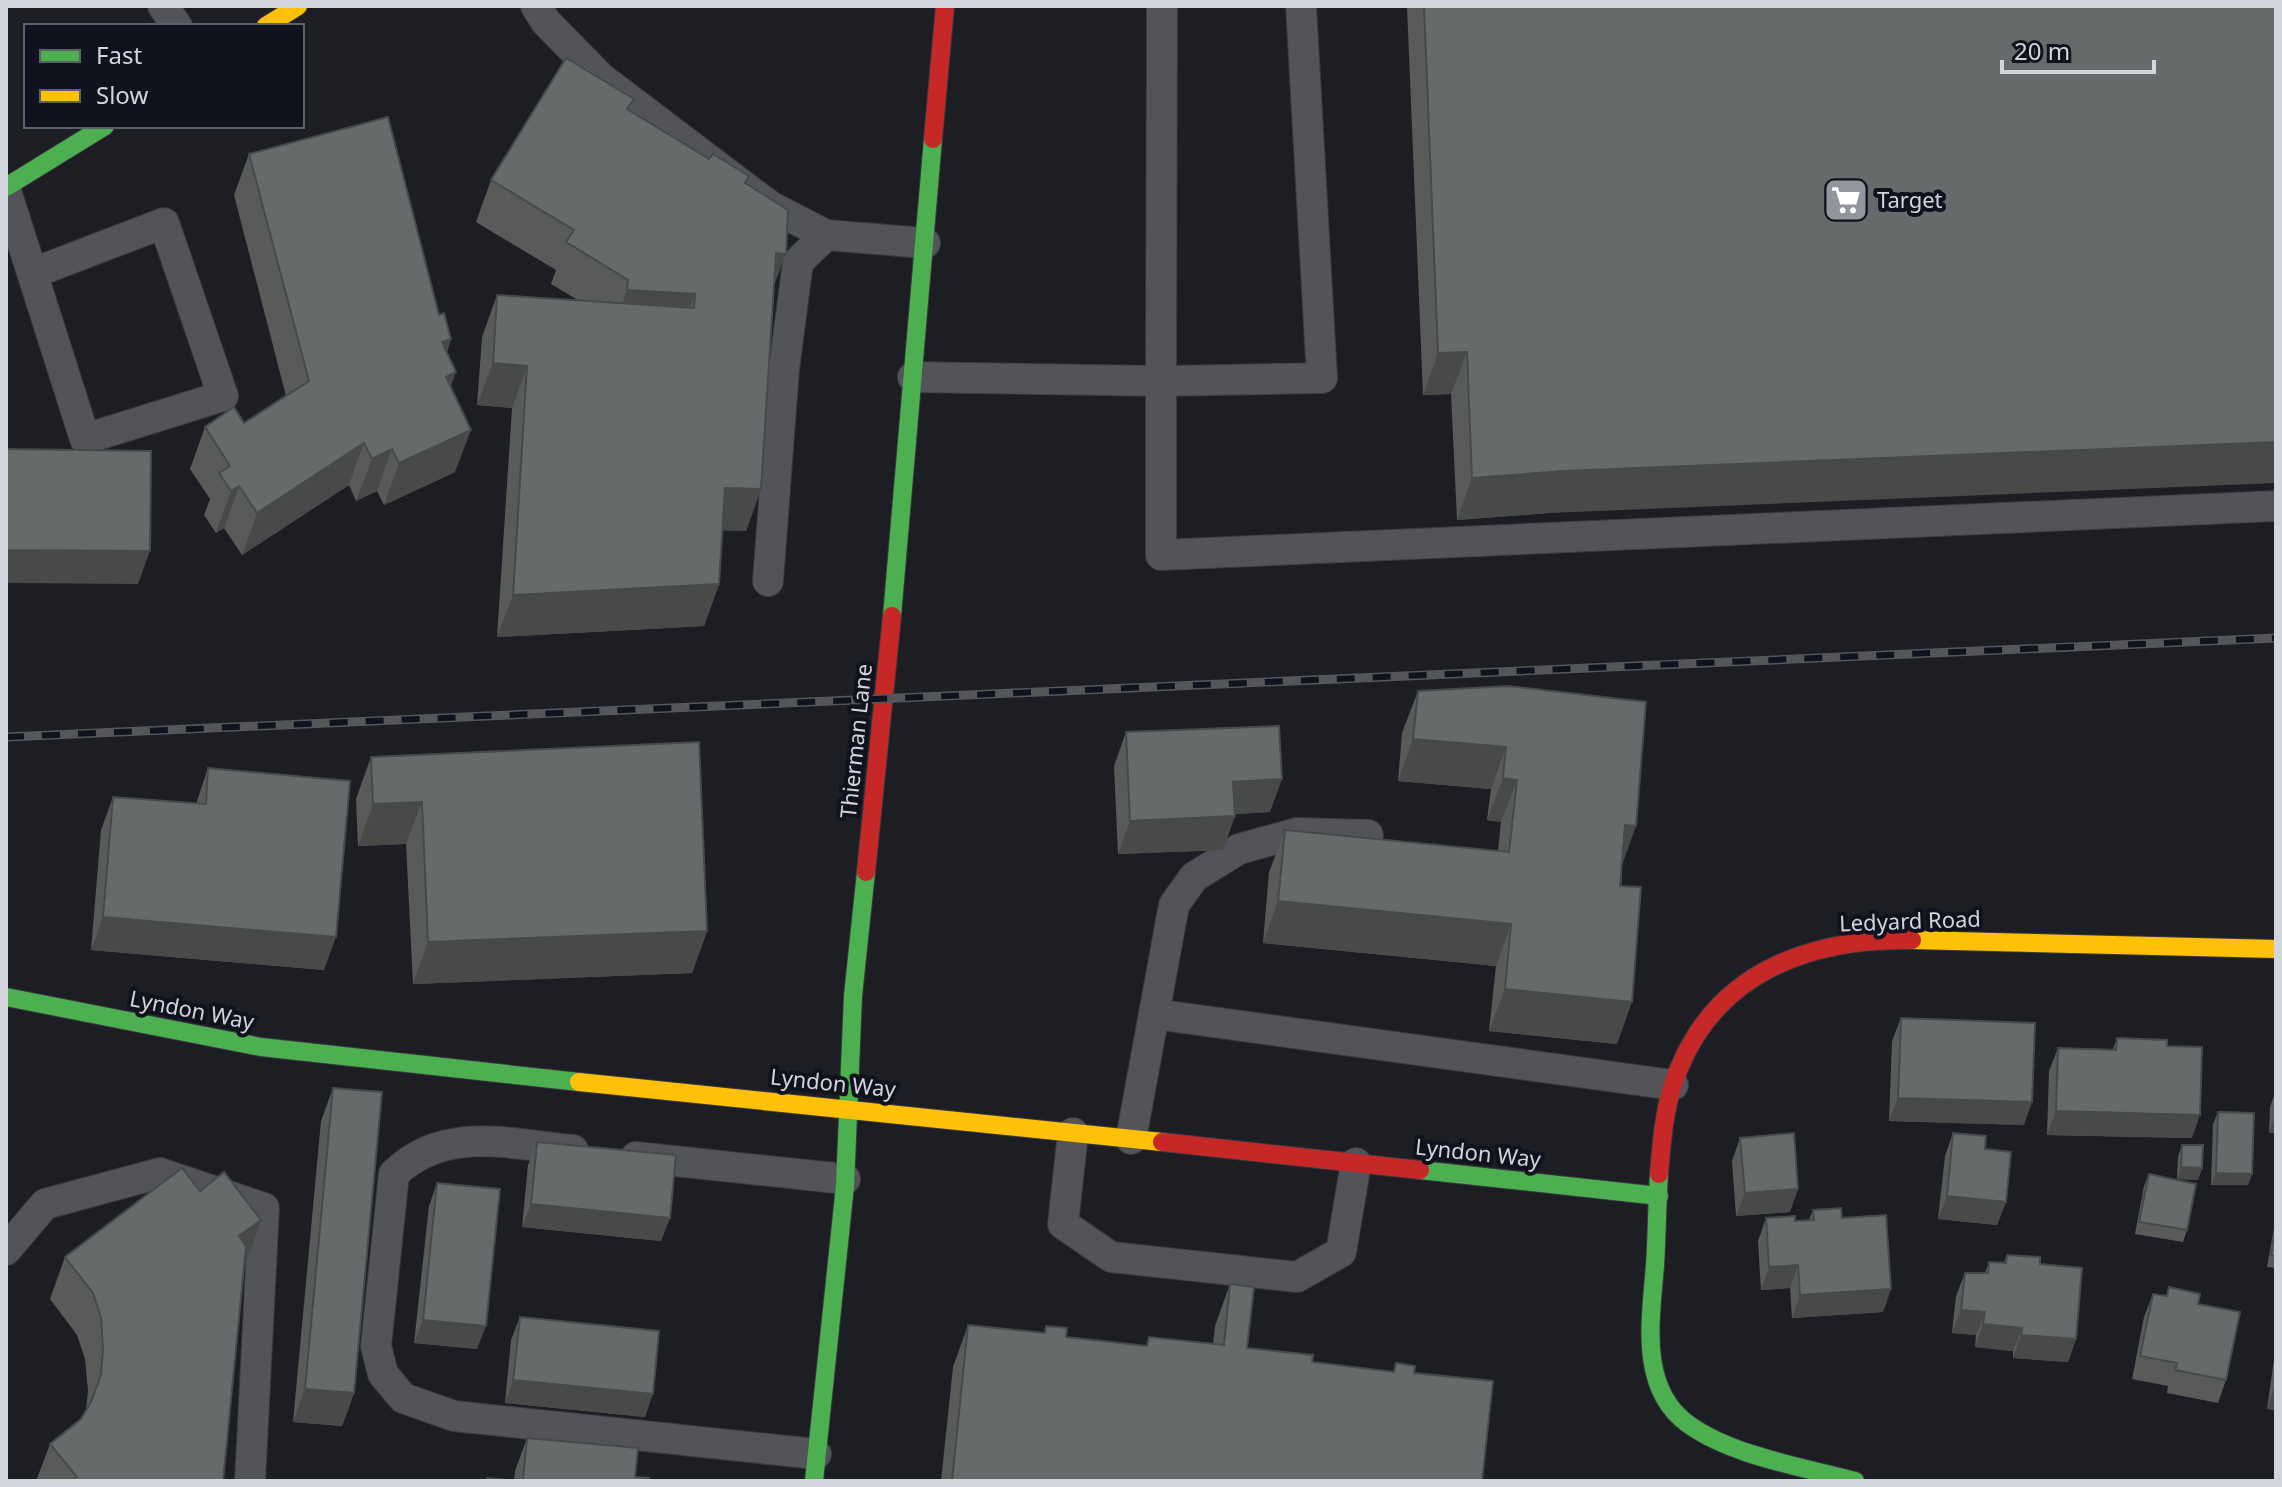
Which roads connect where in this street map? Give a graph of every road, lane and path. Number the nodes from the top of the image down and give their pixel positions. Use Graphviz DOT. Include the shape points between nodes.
graph roads {
  1 [pos="163,6"];
  2 [pos="536,6"];
  3 [pos="945,6"];
  4 [pos="1162,6"];
  5 [pos="1301,6"];
  6 [pos="176,24"];
  7 [pos="102,128"];
  8 [pos="6,189"];
  9 [pos="826,235"];
  10 [pos="925,243"];
  11 [pos="33,273"];
  12 [pos="913,377"];
  13 [pos="1161,381"];
  14 [pos="2276,506"];
  15 [pos="768,581"];
  16 [pos="1368,835"];
  17 [pos="2276,949"];
  18 [pos="6,997"];
  19 [pos="1154,1014"];
  20 [pos="1673,1085"];
  21 [pos="847,1108"];
  22 [pos="1073,1133"];
  23 [pos="1131,1139"];
  24 [pos="1356,1163"];
  25 [pos="845,1179"];
  26 [pos="1659,1196"];
  27 [pos="6,1250"];
  28 [pos="815,1467"];
  29 [pos="250,1481"];
  30 [pos="1855,1481"];
  1 -- 6 [label="lane"];
  2 -- 9 [label="lane" via="601,78 770,206"];
  3 -- 10 [label="street, Thierman Lane"];
  4 -- 13 [label="lane"];
  5 -- 13 [label="lane" via="1322,378"];
  7 -- 8 [label="street"];
  8 -- 11 [label="lane"];
  9 -- 10 [label="lane"];
  9 -- 15 [label="lane" via="798,262"];
  10 -- 12 [label="street, Thierman Lane"];
  11 -- 11 [label="lane" via="85,439 223,396 164,223"];
  12 -- 13 [label="lane"];
  12 -- 21 [label="street, Thierman Lane" via="853,996"];
  13 -- 14 [label="lane" via="1161,555"];
  16 -- 19 [label="lane" via="1297,833 1239,849 1194,877 1174,905"];
  17 -- 20 [label="street, Ledyard Road" via="1850,942 1796,955 1757,975 1722,1002 1687,1050"];
  18 -- 21 [label="street, Lyndon Way" via="261,1047"];
  19 -- 20 [label="lane"];
  19 -- 23 [label="lane"];
  20 -- 26 [label="street, Ledyard Road"];
  21 -- 22 [label="street, Lyndon Way"];
  21 -- 25 [label="street, Thierman Lane"];
  22 -- 23 [label="street, Lyndon Way"];
  22 -- 24 [label="lane" via="1063,1224 1111,1257 1297,1277 1341,1252"];
  23 -- 24 [label="street, Lyndon Way"];
  24 -- 26 [label="street, Lyndon Way"];
  25 -- 28 [label="street, Thierman Lane"];
  25 -- 28 [label="lane" via="470,1140 437,1146 410,1158 394,1174 376,1346 383,1374 403,1398 454,1416"];
  26 -- 30 [label="street, Ledyard Road" via="1651,1327 1652,1362 1664,1400 1677,1416 1714,1440"];
  27 -- 29 [label="lane" via="45,1204 160,1173 264,1208"];
}
